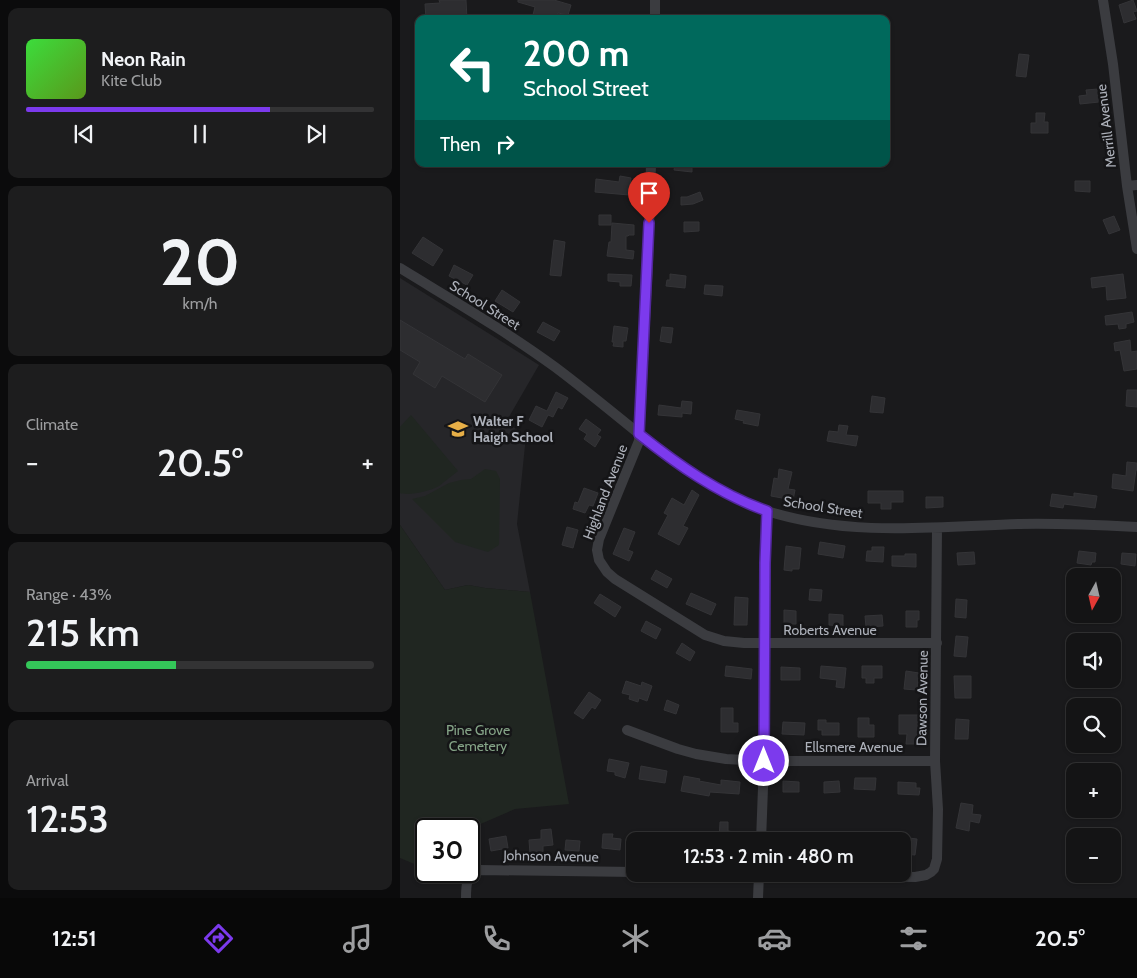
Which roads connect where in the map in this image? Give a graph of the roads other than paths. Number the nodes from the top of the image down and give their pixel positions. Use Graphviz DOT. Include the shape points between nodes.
graph roads {
  1 [pos="655,0"];
  2 [pos="1103,0"];
  3 [pos="655,15"];
  4 [pos="651,167"];
  5 [pos="1132,185"];
  6 [pos="1137,249"];
  7 [pos="400,268"];
  8 [pos="639,434"];
  9 [pos="767,511"];
  10 [pos="1137,526"];
  11 [pos="937,528"];
  12 [pos="599,560"];
  13 [pos="764,643"];
  14 [pos="937,644"];
  15 [pos="627,730"];
  16 [pos="764,761"];
  17 [pos="935,761"];
  18 [pos="761,832"];
  19 [pos="626,872"];
  20 [pos="911,877"];
  21 [pos="759,882"];
  22 [pos="466,898"];
  23 [pos="758,898"];
  1 -- 3 [label="street"];
  2 -- 5 [label="street, Merrill Avenue"];
  4 -- 8 [label="street, Highland Avenue"];
  5 -- 6 [label="street, Merrill Avenue"];
  7 -- 8 [label="street, School Street" via="546,361"];
  8 -- 9 [label="street, School Street" via="712,485"];
  8 -- 12 [label="street, Highland Avenue" via="635,452 599,538"];
  9 -- 11 [label="street, School Street" via="856,527"];
  9 -- 13 [label="street"];
  10 -- 11 [label="street, School Street" via="1048,524"];
  11 -- 14 [label="street, Dawson Avenue"];
  12 -- 13 [label="street, Roberts Avenue" via="606,572 619,582 704,635 729,642"];
  13 -- 14 [label="street, Roberts Avenue"];
  13 -- 16 [label="street"];
  14 -- 17 [label="street, Dawson Avenue"];
  15 -- 16 [label="street, Ellsmere Avenue" via="696,754"];
  16 -- 17 [label="street, Ellsmere Avenue"];
  16 -- 18 [label="street"];
  17 -- 20 [label="street, Dawson Avenue" via="937,859 934,869 926,875"];
  19 -- 22 [label="street, Johnson Avenue" via="485,869 468,877"];
  21 -- 23 [label="street"];
}
